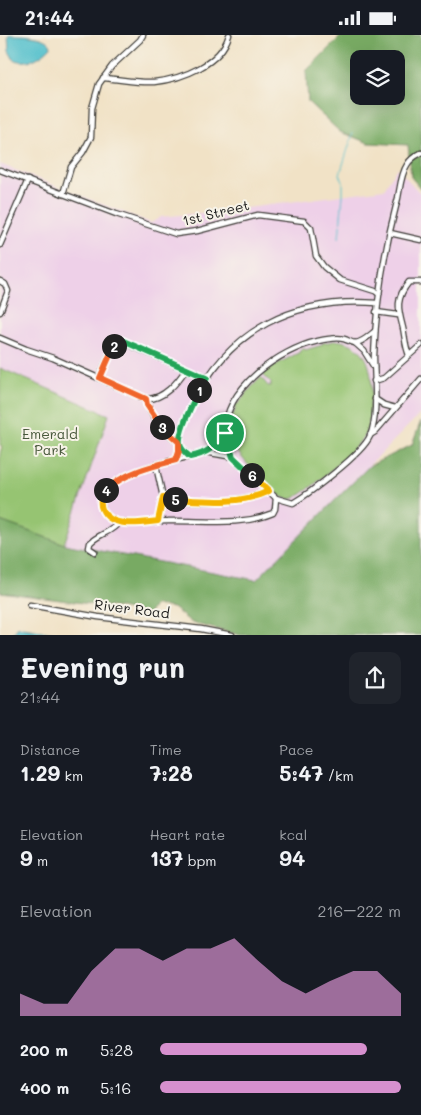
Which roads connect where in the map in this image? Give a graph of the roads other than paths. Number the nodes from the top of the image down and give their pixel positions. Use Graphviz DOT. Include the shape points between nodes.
graph roads {
  1 [pos="143,35"];
  2 [pos="230,35"];
  3 [pos="109,69"];
  4 [pos="103,78"];
  5 [pos="112,78"];
  6 [pos="421,153"];
  7 [pos="0,170"];
  8 [pos="28,180"];
  9 [pos="63,193"];
  10 [pos="390,233"];
  11 [pos="421,240"];
  12 [pos="0,245"];
  13 [pos="0,281"];
  14 [pos="421,282"];
  15 [pos="379,294"];
  16 [pos="378,303"];
  17 [pos="0,312"];
  18 [pos="376,312"];
  19 [pos="398,315"];
  20 [pos="375,331"];
  21 [pos="0,337"];
  22 [pos="355,343"];
  23 [pos="421,345"];
  24 [pos="409,355"];
  25 [pos="374,367"];
  26 [pos="186,369"];
  27 [pos="100,378"];
  28 [pos="207,378"];
  29 [pos="421,379"];
  30 [pos="374,381"];
  31 [pos="146,399"];
  32 [pos="375,399"];
  33 [pos="395,408"];
  34 [pos="225,433"];
  35 [pos="370,435"];
  36 [pos="180,444"];
  37 [pos="205,453"];
  38 [pos="190,457"];
  39 [pos="233,457"];
  40 [pos="176,460"];
  41 [pos="156,466"];
  42 [pos="269,491"];
  43 [pos="163,497"];
  44 [pos="276,498"];
  45 [pos="158,521"];
  46 [pos="119,522"];
  47 [pos="95,552"];
  48 [pos="30,605"];
  49 [pos="232,635"];
  1 -- 3 [label="street"];
  2 -- 5 [label="street" via="218,55 173,78 129,81"];
  3 -- 4 [label="street"];
  3 -- 5 [label="street"];
  4 -- 5 [label="street"];
  4 -- 9 [label="street" via="92,108 91,137 71,167"];
  6 -- 10 [label="street" via="406,166"];
  7 -- 8 [label="street, 1st Street"];
  8 -- 9 [label="street, 1st Street"];
  8 -- 12 [label="street"];
  9 -- 15 [label="street, 1st Street" via="116,215 176,234 258,215 304,221 311,228 316,256 324,267 340,281"];
  10 -- 11 [label="street"];
  10 -- 15 [label="street"];
  13 -- 17 [label="street" via="8,287"];
  14 -- 19 [label="street" via="406,285 401,294"];
  15 -- 16 [label="street"];
  16 -- 18 [label="street"];
  16 -- 28 [label="street" via="332,303 278,317 237,344"];
  18 -- 19 [label="street"];
  18 -- 20 [label="street"];
  19 -- 24 [label="street"];
  20 -- 22 [label="street"];
  20 -- 25 [label="street"];
  21 -- 27 [label="street"];
  22 -- 25 [label="street"];
  22 -- 34 [label="street" via="338,338 319,340 276,358 237,396 227,416"];
  23 -- 24 [label="street"];
  24 -- 30 [label="street" via="382,380"];
  25 -- 30 [label="street"];
  26 -- 27 [label="street" via="121,340 115,343"];
  26 -- 28 [label="street"];
  26 -- 31 [label="street" via="158,398"];
  27 -- 31 [label="street"];
  28 -- 36 [label="street" via="191,406"];
  29 -- 33 [label="street"];
  30 -- 32 [label="street"];
  31 -- 36 [label="street" via="158,423"];
  32 -- 33 [label="street"];
  32 -- 35 [label="street"];
  33 -- 35 [label="street"];
  34 -- 37 [label="street" via="217,445"];
  34 -- 39 [label="street"];
  35 -- 44 [label="street" via="340,467 295,502"];
  36 -- 38 [label="street"];
  36 -- 40 [label="street"];
  37 -- 38 [label="street"];
  37 -- 39 [label="street"];
  38 -- 40 [label="street"];
  39 -- 42 [label="street"];
  40 -- 41 [label="street"];
  41 -- 43 [label="street"];
  41 -- 46 [label="street" via="121,479 102,495 104,512"];
  42 -- 43 [label="street" via="224,501"];
  42 -- 44 [label="street"];
  43 -- 45 [label="street"];
  44 -- 45 [label="street" via="273,513 256,518 233,522"];
  45 -- 46 [label="street"];
  46 -- 47 [label="street" via="90,543"];
  48 -- 49 [label="street, River Road"];
}
